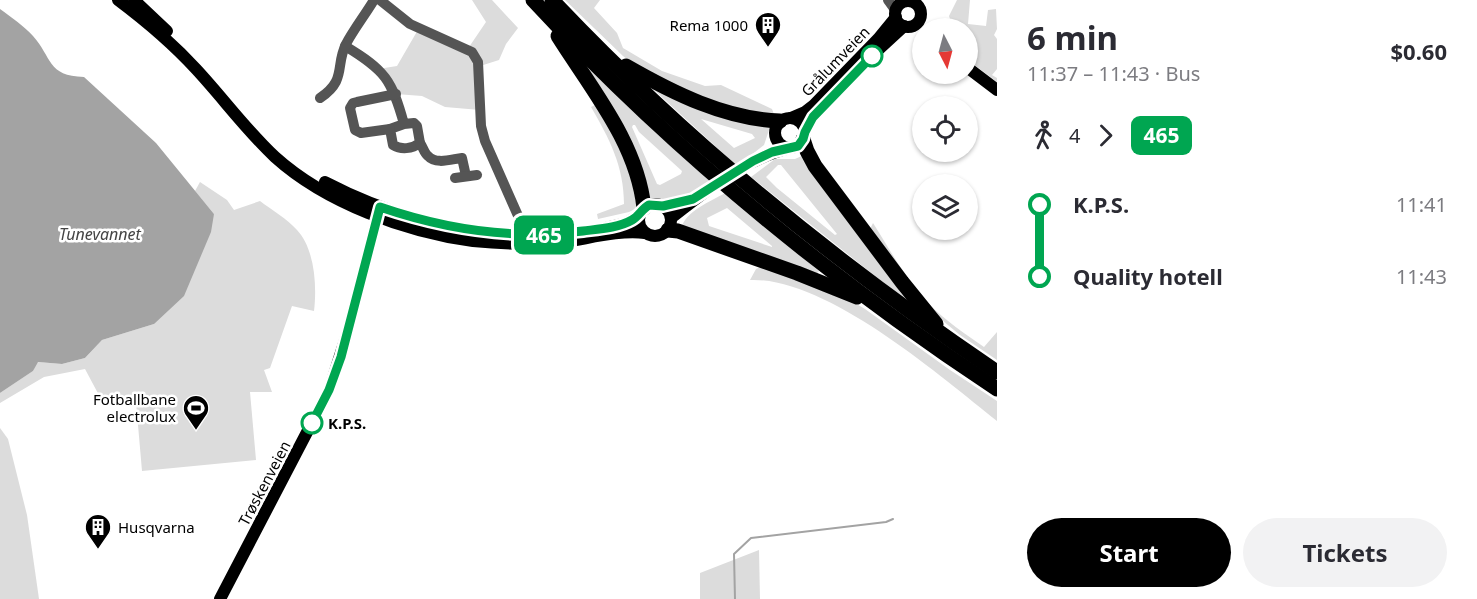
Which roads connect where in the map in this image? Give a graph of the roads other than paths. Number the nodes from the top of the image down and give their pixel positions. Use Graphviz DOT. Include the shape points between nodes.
graph roads {
  1 [pos="118,0"];
  2 [pos="134,0"];
  3 [pos="374,0"];
  4 [pos="380,0"];
  5 [pos="533,0"];
  6 [pos="552,0"];
  7 [pos="909,11"];
  8 [pos="547,15"];
  9 [pos="345,46"];
  10 [pos="606,54"];
  11 [pos="195,68"];
  12 [pos="978,76"];
  13 [pos="997,90"];
  14 [pos="396,94"];
  15 [pos="320,98"];
  16 [pos="404,124"];
  17 [pos="782,125"];
  18 [pos="390,129"];
  19 [pos="804,136"];
  20 [pos="420,143"];
  21 [pos="790,148"];
  22 [pos="764,153"];
  23 [pos="466,176"];
  24 [pos="693,199"];
  25 [pos="663,206"];
  26 [pos="378,211"];
  27 [pos="641,212"];
  28 [pos="669,224"];
  29 [pos="645,233"];
  30 [pos="532,240"];
  31 [pos="879,306"];
  32 [pos="955,343"];
  33 [pos="997,372"];
  34 [pos="997,389"];
  35 [pos="220,599"];
  1 -- 11 [label="main road"];
  2 -- 11 [label="main road" via="168,32"];
  3 -- 9 [label="street"];
  4 -- 30 [label="street" via="410,24 476,56 485,141"];
  5 -- 8 [label="highway"];
  6 -- 10 [label="highway"];
  7 -- 17 [label="main road, Grålumveien" via="814,105"];
  7 -- 19 [label="main road, Grålumveien" via="819,110"];
  8 -- 27 [label="highway" via="630,152 639,178"];
  8 -- 31 [label="highway" via="616,85 708,168"];
  9 -- 14 [label="street" via="378,69"];
  9 -- 15 [label="street" via="337,81"];
  10 -- 17 [label="highway" via="680,96"];
  10 -- 32 [label="highway" via="759,194"];
  11 -- 26 [label="main road" via="277,158 357,208"];
  12 -- 13 [label="main road"];
  14 -- 16 [label="street"];
  14 -- 18 [label="street" via="353,103 351,108 355,130 361,134"];
  16 -- 18 [label="street"];
  16 -- 20 [label="street" via="417,126"];
  17 -- 19 [label="main road" via="799,121"];
  17 -- 21 [label="main road" via="778,143"];
  17 -- 22 [label="main road, Grålumveien"];
  18 -- 20 [label="street" via="393,146 398,149"];
  19 -- 21 [label="main road" via="798,146"];
  19 -- 32 [label="highway" via="810,158 913,296"];
  20 -- 23 [label="street" via="434,160 462,158"];
  21 -- 22 [label="main road"];
  22 -- 24 [label="main road"];
  24 -- 25 [label="main road"];
  24 -- 28 [label="main road"];
  25 -- 27 [label="main road" via="654,204"];
  25 -- 28 [label="main road"];
  26 -- 30 [label="main road" via="440,235 473,241"];
  26 -- 35 [label="main road, Trøskenveien" via="329,390"];
  27 -- 29 [label="main road" via="639,225"];
  27 -- 30 [label="main road" via="626,223"];
  28 -- 29 [label="main road" via="660,236"];
  28 -- 31 [label="highway" via="678,231"];
  29 -- 30 [label="main road"];
  31 -- 34 [label="highway"];
  32 -- 33 [label="highway"];
}
